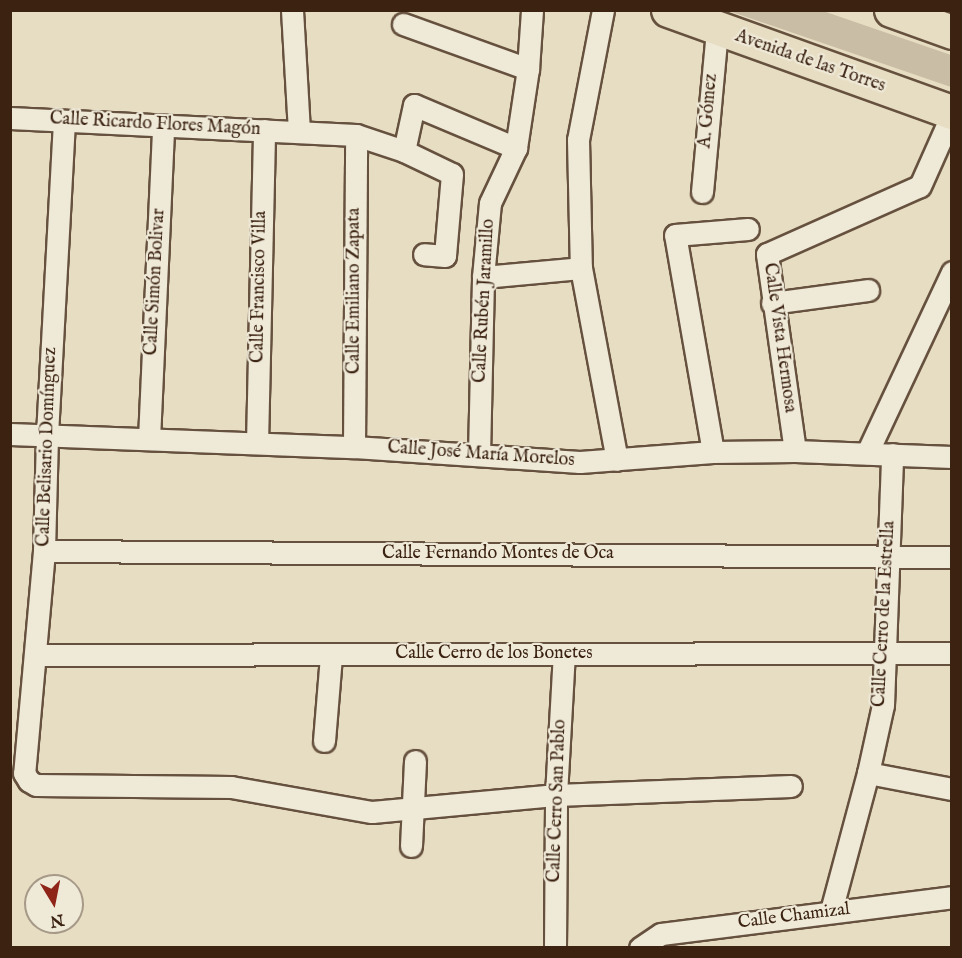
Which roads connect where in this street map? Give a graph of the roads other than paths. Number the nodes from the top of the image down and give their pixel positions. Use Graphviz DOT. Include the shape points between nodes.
graph roads {
  1 [pos="292,10"];
  2 [pos="532,10"];
  3 [pos="603,10"];
  4 [pos="668,10"];
  5 [pos="902,12"];
  6 [pos="404,24"];
  7 [pos="717,29"];
  8 [pos="951,32"];
  9 [pos="528,69"];
  10 [pos="951,113"];
  11 [pos="10,118"];
  12 [pos="64,121"];
  13 [pos="163,126"];
  14 [pos="264,130"];
  15 [pos="298,132"];
  16 [pos="356,135"];
  17 [pos="516,148"];
  18 [pos="404,151"];
  19 [pos="702,192"];
  20 [pos="748,229"];
  21 [pos="424,254"];
  22 [pos="580,268"];
  23 [pos="951,272"];
  24 [pos="483,277"];
  25 [pos="868,290"];
  26 [pos="772,303"];
  27 [pos="10,434"];
  28 [pos="47,435"];
  29 [pos="148,439"];
  30 [pos="257,443"];
  31 [pos="354,447"];
  32 [pos="795,451"];
  33 [pos="713,452"];
  34 [pos="867,453"];
  35 [pos="892,454"];
  36 [pos="479,455"];
  37 [pos="951,457"];
  38 [pos="617,460"];
  39 [pos="44,551"];
  40 [pos="888,557"];
  41 [pos="951,557"];
  42 [pos="887,653"];
  43 [pos="951,653"];
  44 [pos="564,654"];
  45 [pos="331,655"];
  46 [pos="36,656"];
  47 [pos="324,741"];
  48 [pos="416,761"];
  49 [pos="868,773"];
  50 [pos="791,786"];
  51 [pos="951,789"];
  52 [pos="556,795"];
  53 [pos="412,810"];
  54 [pos="411,846"];
  55 [pos="951,897"];
  56 [pos="831,911"];
  57 [pos="555,948"];
  58 [pos="640,948"];
  1 -- 15 [label="street"];
  2 -- 9 [label="street, Calle Rubén Jaramillo"];
  3 -- 22 [label="street" via="578,140"];
  4 -- 7 [label="main road, Avenida de las Torres"];
  5 -- 8 [label="main road"];
  6 -- 9 [label="street"];
  7 -- 10 [label="main road, Avenida de las Torres"];
  7 -- 19 [label="street, A. Gómez"];
  9 -- 17 [label="street, Calle Rubén Jaramillo"];
  10 -- 26 [label="street, Calle Vista Hermosa" via="920,186 767,254"];
  11 -- 12 [label="street, Calle Ricardo Flores Magón"];
  12 -- 13 [label="street, Calle Ricardo Flores Magón"];
  12 -- 28 [label="street, Calle Belisario Domínguez"];
  13 -- 14 [label="street, Calle Ricardo Flores Magón"];
  13 -- 29 [label="street, Calle Simón Bolivar"];
  14 -- 15 [label="street, Calle Ricardo Flores Magón"];
  14 -- 30 [label="street, Calle Francisco Villa"];
  15 -- 16 [label="street, Calle Ricardo Flores Magón"];
  16 -- 18 [label="street, Calle Ricardo Flores Magón"];
  16 -- 31 [label="street, Calle Emiliano Zapata"];
  17 -- 18 [label="street" via="414,105"];
  17 -- 24 [label="street, Calle Rubén Jaramillo" via="489,203"];
  18 -- 21 [label="street, Calle Ricardo Flores Magón" via="452,174 445,256"];
  20 -- 33 [label="street" via="675,236"];
  22 -- 24 [label="street"];
  22 -- 38 [label="street"];
  23 -- 34 [label="street"];
  24 -- 36 [label="street, Calle Rubén Jaramillo"];
  25 -- 26 [label="street"];
  26 -- 32 [label="street, Calle Vista Hermosa"];
  27 -- 28 [label="street, Calle José María Morelos"];
  28 -- 29 [label="street, Calle José María Morelos"];
  28 -- 39 [label="street, Calle Belisario Domínguez"];
  29 -- 30 [label="street, Calle José María Morelos"];
  30 -- 31 [label="street, Calle José María Morelos"];
  31 -- 36 [label="street, Calle José María Morelos"];
  32 -- 33 [label="street, Calle José María Morelos"];
  32 -- 34 [label="street, Calle José María Morelos"];
  33 -- 38 [label="street, Calle José María Morelos"];
  34 -- 35 [label="street, Calle José María Morelos"];
  35 -- 37 [label="street, Calle José María Morelos"];
  35 -- 40 [label="street, Calle Cerro de la Estrella"];
  36 -- 38 [label="street, Calle José María Morelos" via="580,462"];
  39 -- 40 [label="street, Calle Fernando Montes de Oca"];
  39 -- 46 [label="street, Calle Belisario Domínguez"];
  40 -- 41 [label="street, Calle Fernando Montes de Oca"];
  40 -- 42 [label="street, Calle Cerro de la Estrella"];
  42 -- 43 [label="street, Calle Cerro de los Bonetes"];
  42 -- 44 [label="street, Calle Cerro de los Bonetes"];
  42 -- 49 [label="street, Calle Cerro de la Estrella" via="883,705"];
  44 -- 45 [label="street, Calle Cerro de los Bonetes"];
  44 -- 52 [label="street, Calle Cerro San Pablo"];
  45 -- 46 [label="street, Calle Cerro de los Bonetes"];
  45 -- 47 [label="street"];
  46 -- 53 [label="street, Calle Belisario Domínguez" via="24,773 36,785 231,787 372,812"];
  48 -- 53 [label="street"];
  49 -- 51 [label="street"];
  49 -- 56 [label="street, Calle Cerro de la Estrella"];
  50 -- 52 [label="street"];
  52 -- 53 [label="street"];
  52 -- 57 [label="street, Calle Cerro San Pablo"];
  53 -- 54 [label="street"];
  55 -- 56 [label="street, Calle Chamizal"];
  56 -- 58 [label="street, Calle Chamizal" via="662,934"];
}
